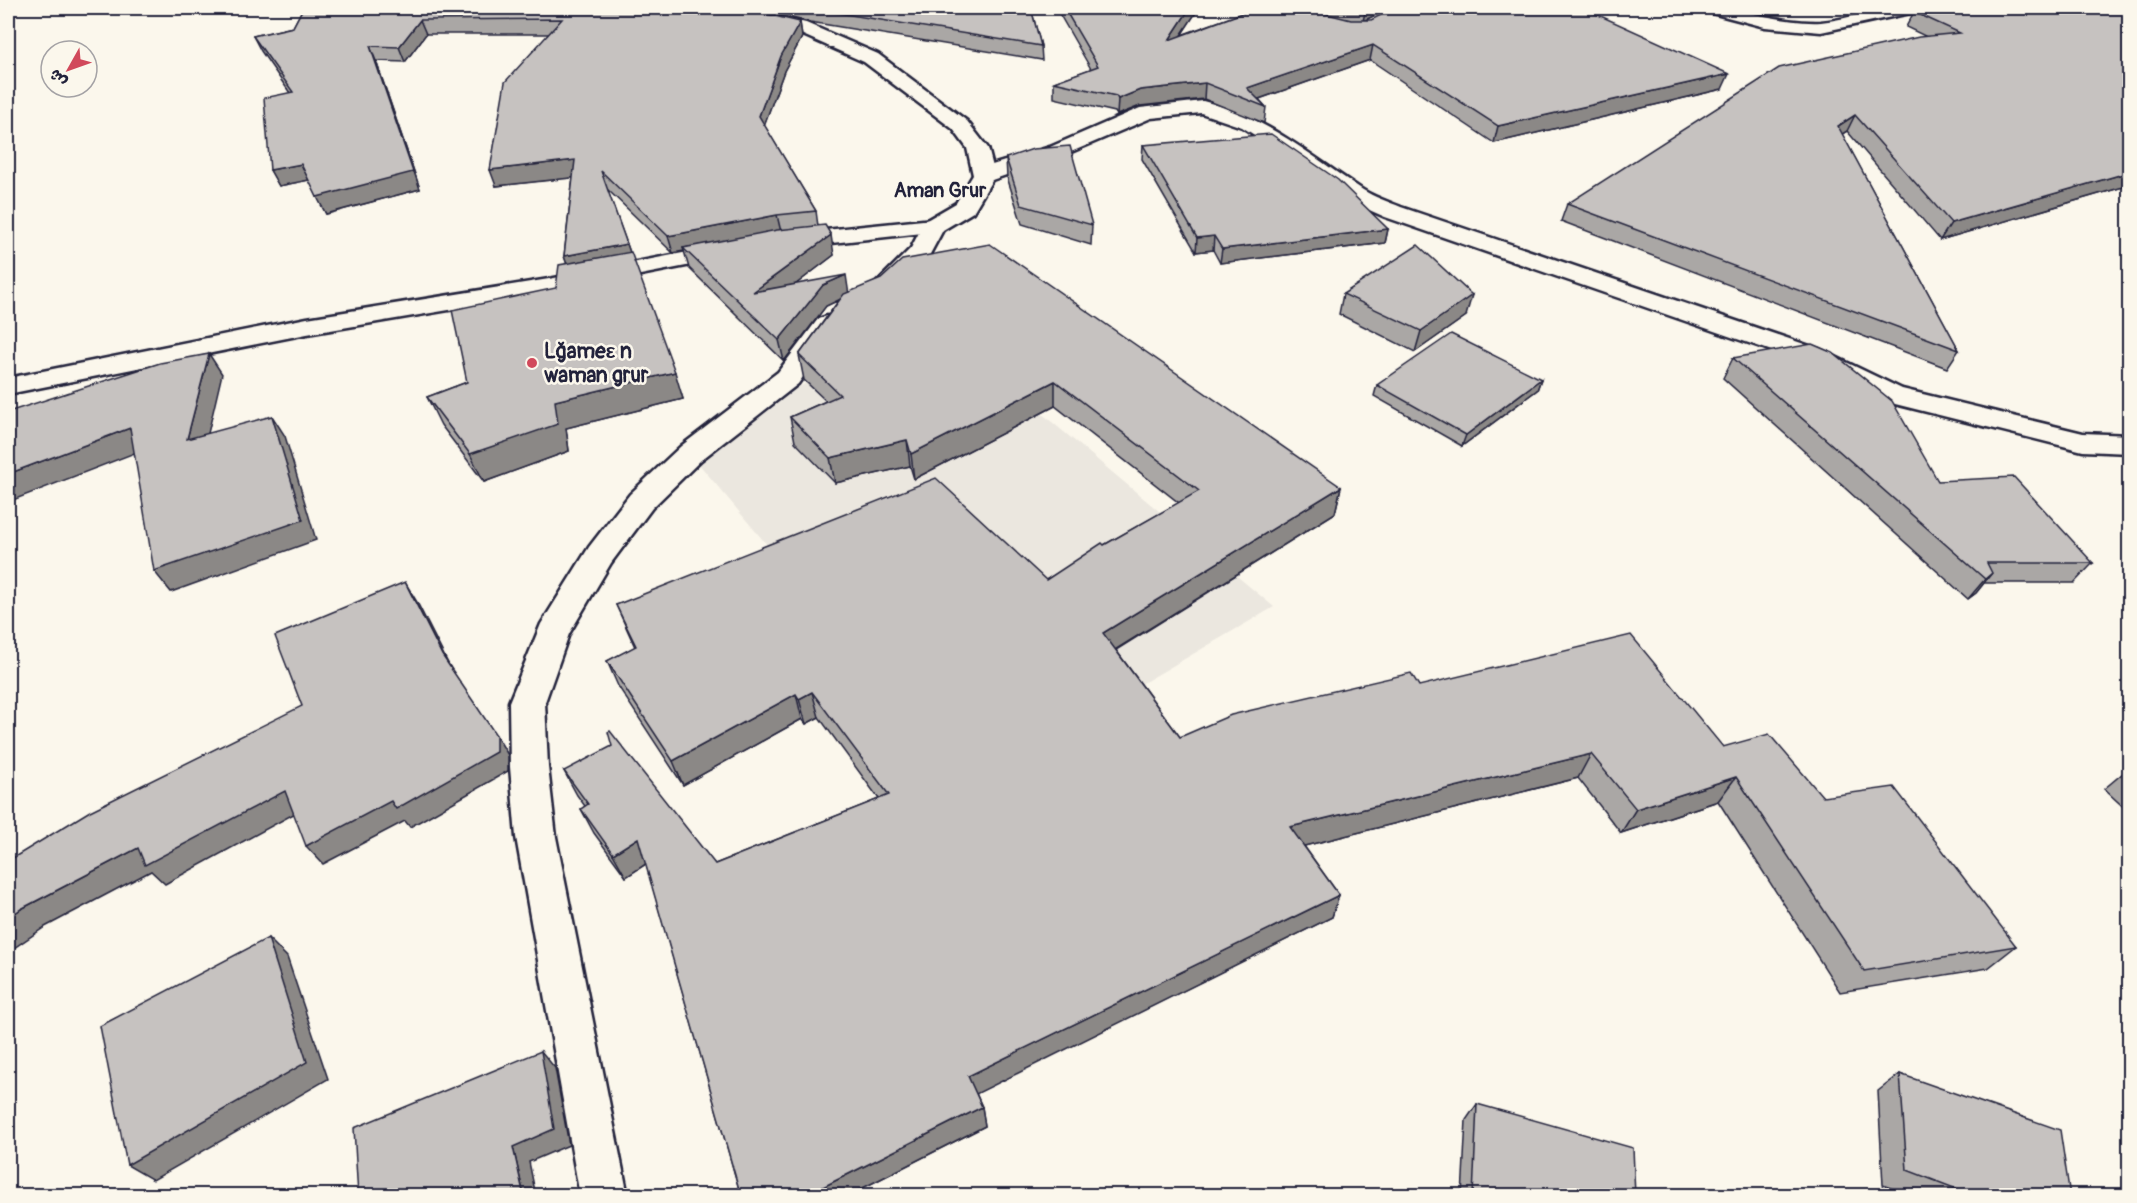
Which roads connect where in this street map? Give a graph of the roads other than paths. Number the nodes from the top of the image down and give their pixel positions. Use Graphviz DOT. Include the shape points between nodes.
graph roads {
  1 [pos="718,8"];
  2 [pos="1714,8"];
  3 [pos="1909,8"];
  4 [pos="984,175"];
  5 [pos="933,226"];
  6 [pos="8,386"];
  7 [pos="2130,444"];
  8 [pos="604,1196"];
  1 -- 4 [label="street" via="800,27 871,58 960,125 977,148"];
  2 -- 3 [label="street" via="1765,22 1821,27"];
  4 -- 5 [label="street" via="965,207"];
  4 -- 7 [label="street" via="1057,151 1147,112 1203,107 1249,123 1357,196 1393,212 1810,355 1893,395 2083,442"];
  5 -- 6 [label="street" via="752,247 307,327"];
  5 -- 8 [label="street" via="921,251 898,275 874,296 837,312 788,378 691,453 641,501 600,555 553,633 527,702 536,837"];
}
